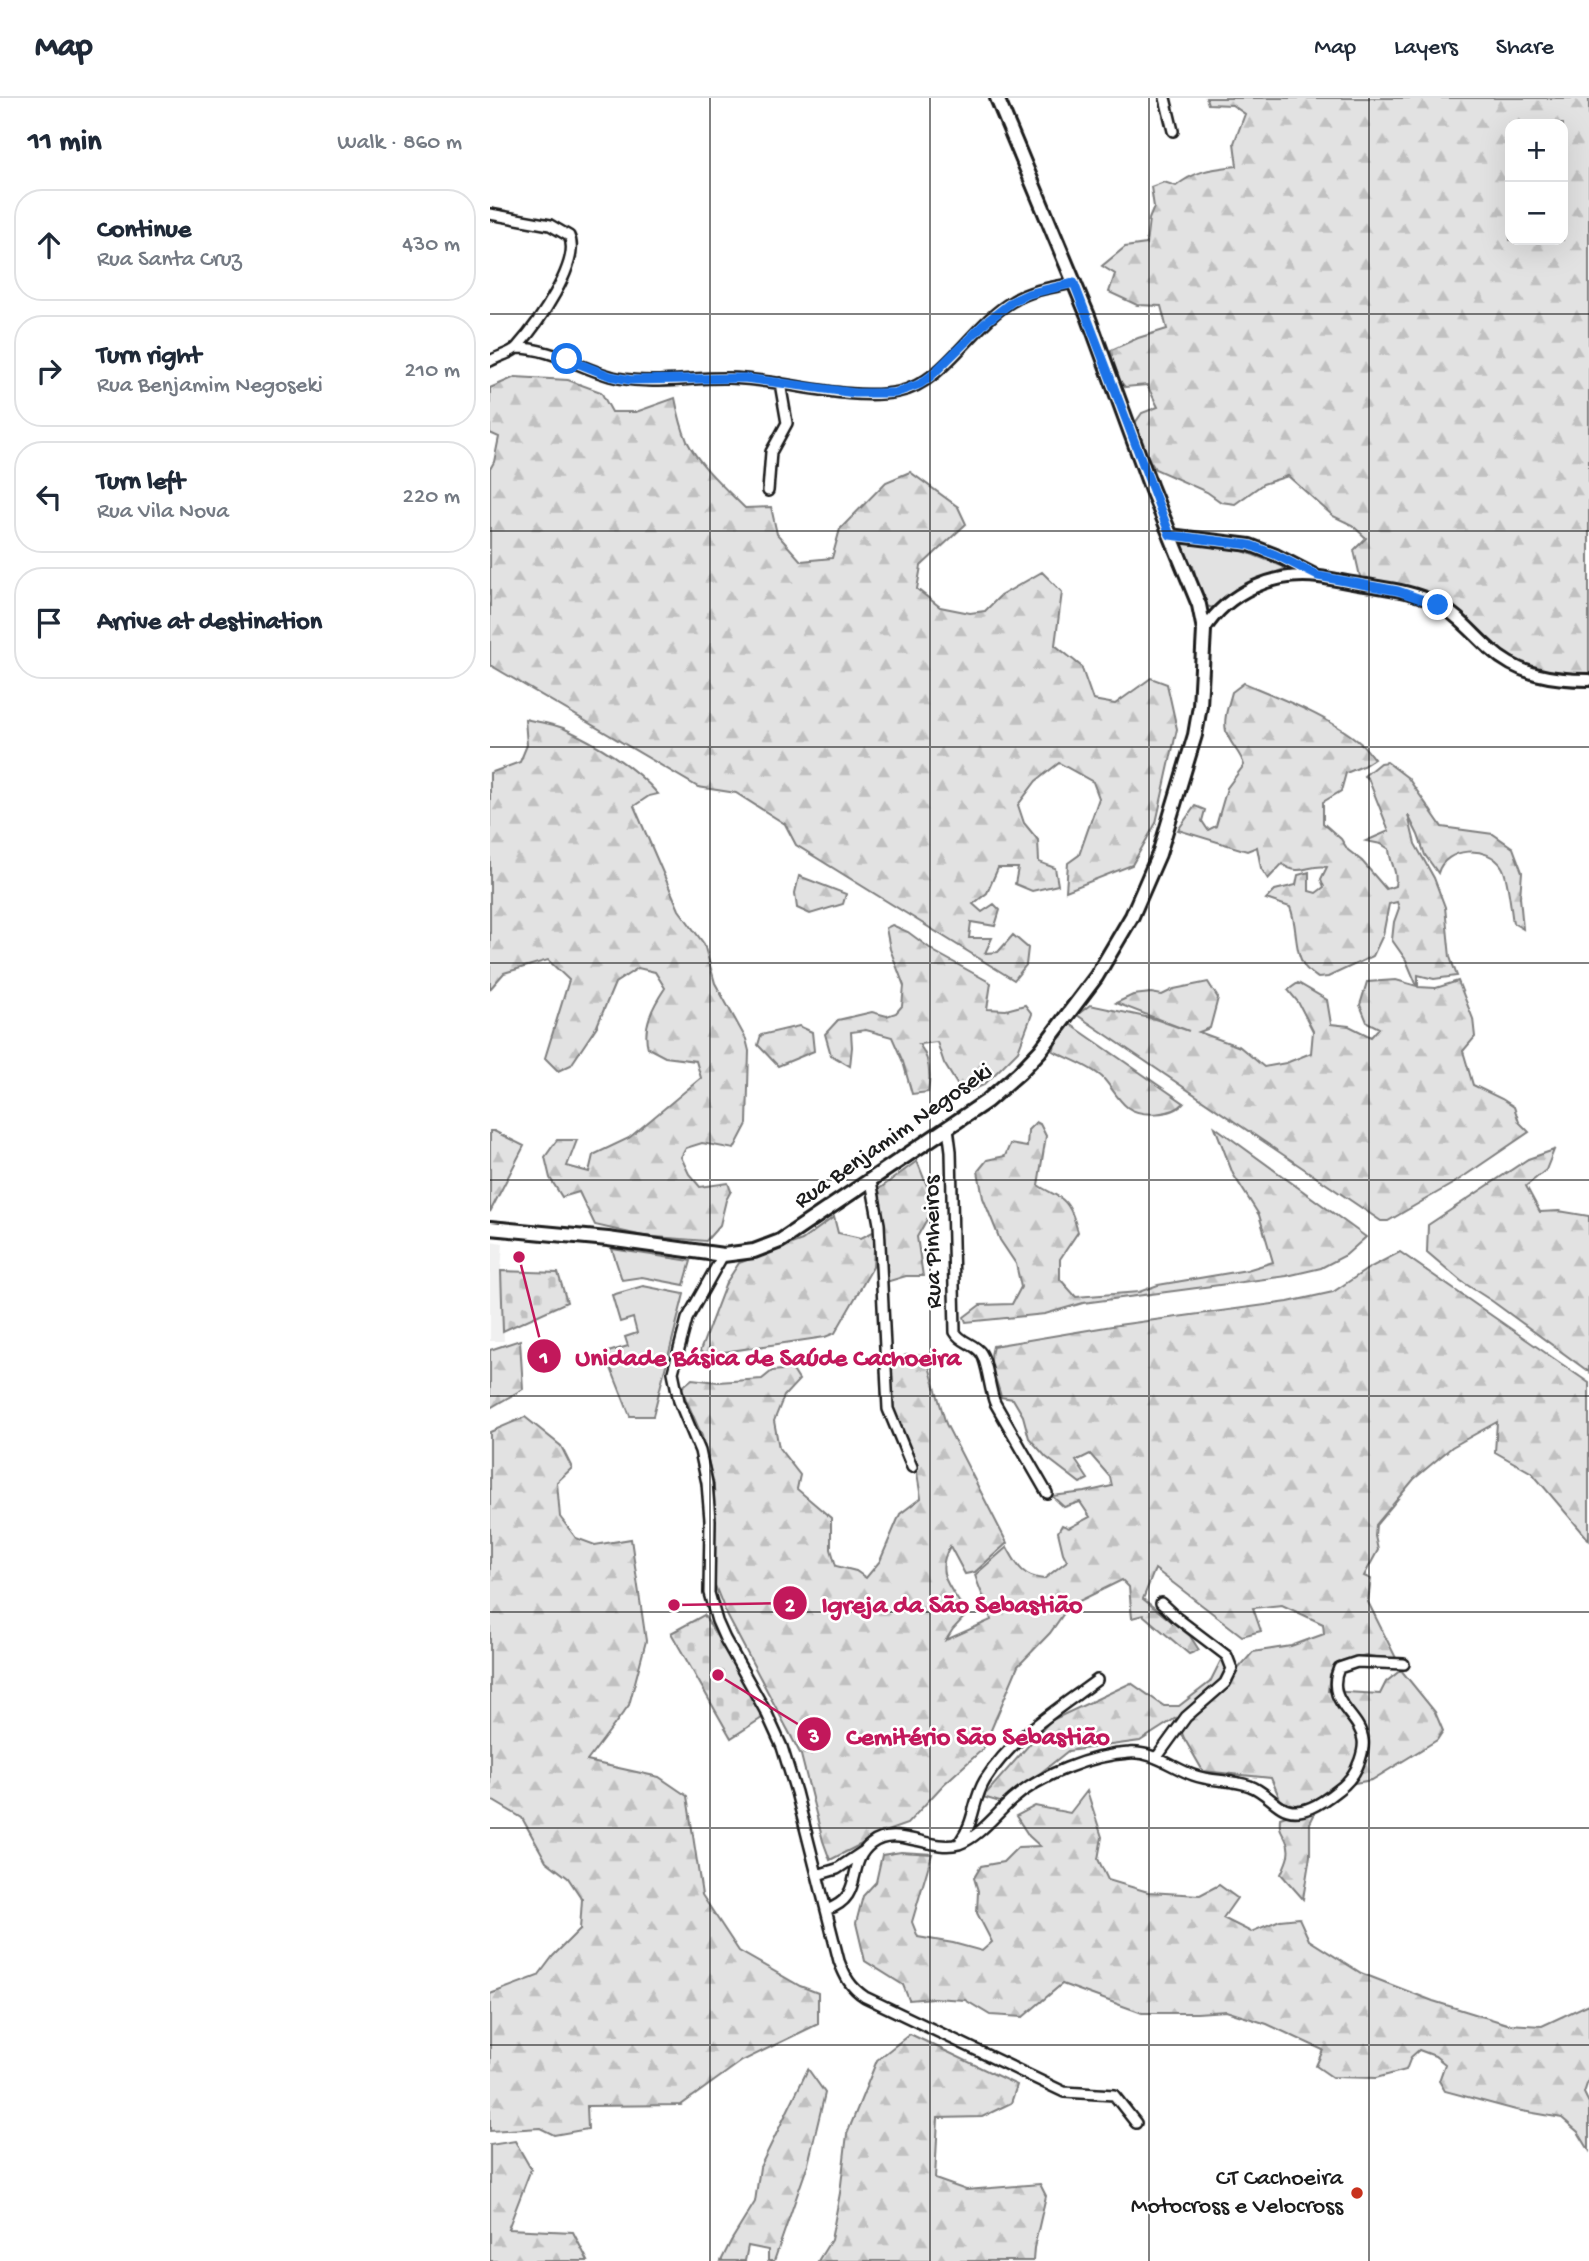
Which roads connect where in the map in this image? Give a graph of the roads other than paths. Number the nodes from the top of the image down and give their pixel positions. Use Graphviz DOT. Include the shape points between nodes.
graph roads {
  1 [pos="997,98"];
  2 [pos="1165,98"];
  3 [pos="1174,131"];
  4 [pos="490,214"];
  5 [pos="1074,283"];
  6 [pos="517,348"];
  7 [pos="490,361"];
  8 [pos="780,383"];
  9 [pos="768,491"];
  10 [pos="1170,535"];
  11 [pos="1318,576"];
  12 [pos="1204,630"];
  13 [pos="1589,680"];
  14 [pos="948,1128"];
  15 [pos="871,1181"];
  16 [pos="490,1228"];
  17 [pos="723,1255"];
  18 [pos="912,1467"];
  19 [pos="1047,1493"];
  20 [pos="1161,1603"];
  21 [pos="1404,1664"];
  22 [pos="1097,1680"];
  23 [pos="1157,1757"];
  24 [pos="958,1844"];
  25 [pos="865,1850"];
  26 [pos="817,1875"];
  27 [pos="826,1910"];
  28 [pos="1136,2123"];
  1 -- 5 [label="main road, Rua Benjamim Negoseki"];
  2 -- 3 [label="street"];
  4 -- 6 [label="street" via="550,225 563,230 572,242 572,254 553,298"];
  5 -- 8 [label="street" via="1013,301 931,376 908,390 855,393"];
  5 -- 10 [label="main road, Rua Benjamim Negoseki"];
  6 -- 7 [label="street"];
  6 -- 8 [label="street" via="554,355 622,379 729,378"];
  8 -- 9 [label="street" via="787,424 771,452"];
  10 -- 11 [label="street" via="1250,545"];
  10 -- 12 [label="main road, Rua Benjamim Negoseki"];
  11 -- 12 [label="street" via="1284,577 1260,584 1233,598"];
  11 -- 13 [label="street" via="1427,599 1449,611 1516,667 1549,678"];
  12 -- 14 [label="main road, Rua Benjamim Negoseki" via="1200,706 1189,756 1159,854 1132,916 1096,976 1033,1058 1002,1089"];
  14 -- 15 [label="main road, Rua Benjamim Negoseki"];
  14 -- 19 [label="street, Rua Pinheiros" via="955,1332 982,1354 995,1403"];
  15 -- 17 [label="main road, Rua Benjamim Negoseki" via="780,1241 754,1251"];
  15 -- 18 [label="street" via="879,1224 888,1409"];
  16 -- 17 [label="main road, Rua Benjamim Negoseki"];
  17 -- 26 [label="street" via="683,1329 673,1372 706,1483 712,1606 725,1639 775,1728"];
  20 -- 23 [label="street" via="1227,1656 1232,1669 1225,1683 1186,1717"];
  21 -- 23 [label="street" via="1357,1662 1339,1668 1338,1697 1358,1727 1363,1750 1351,1777 1316,1805 1293,1811 1283,1808 1251,1786 1194,1775"];
  22 -- 24 [label="street" via="1030,1729 999,1762 984,1781 971,1824"];
  23 -- 24 [label="street" via="1129,1752 1062,1770 1024,1791"];
  24 -- 25 [label="street" via="891,1836"];
  25 -- 26 [label="street" via="837,1869"];
  25 -- 27 [label="street" via="849,1895"];
  26 -- 27 [label="street"];
  27 -- 28 [label="street" via="839,1961 853,1989 1064,2092 1114,2095"];
}
